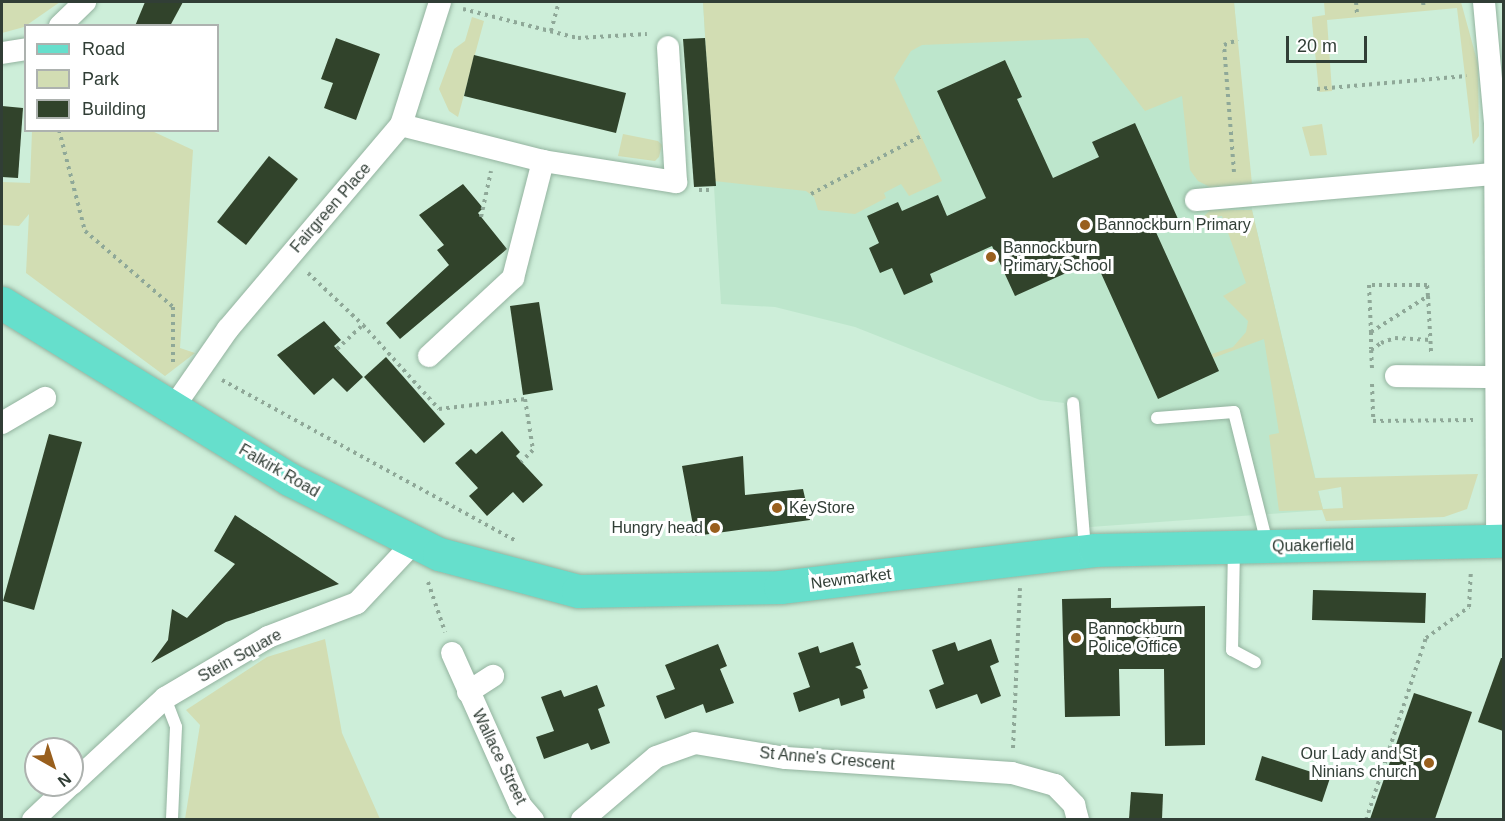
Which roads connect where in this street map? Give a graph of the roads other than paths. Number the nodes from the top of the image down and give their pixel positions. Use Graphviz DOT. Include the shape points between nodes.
graph roads {
  1 [pos="85,2"];
  2 [pos="440,2"];
  3 [pos="1484,2"];
  4 [pos="62,24"];
  5 [pos="668,47"];
  6 [pos="24,49"];
  7 [pos="2,53"];
  8 [pos="401,124"];
  9 [pos="543,160"];
  10 [pos="1496,174"];
  11 [pos="1196,200"];
  12 [pos="2,303"];
  13 [pos="1501,320"];
  14 [pos="429,356"];
  15 [pos="1396,376"];
  16 [pos="1500,381"];
  17 [pos="45,398"];
  18 [pos="1073,403"];
  19 [pos="173,408"];
  20 [pos="1157,418"];
  21 [pos="2,423"];
  22 [pos="1491,541"];
  23 [pos="414,542"];
  24 [pos="1234,547"];
  25 [pos="1268,547"];
  26 [pos="1123,549"];
  27 [pos="1085,551"];
  28 [pos="578,591"];
  29 [pos="452,653"];
  30 [pos="1255,662"];
  31 [pos="493,676"];
  32 [pos="468,692"];
  33 [pos="165,699"];
  34 [pos="84,772"];
  35 [pos="57,797"];
  36 [pos="33,819"];
  37 [pos="172,819"];
  38 [pos="533,819"];
  39 [pos="582,819"];
  40 [pos="1078,819"];
  1 -- 4 [label="street"];
  2 -- 8 [label="street"];
  3 -- 10 [label="street"];
  5 -- 9 [label="street" via="676,182"];
  6 -- 7 [label="street"];
  8 -- 9 [label="street"];
  8 -- 19 [label="street, Fairgreen Place" via="228,328"];
  9 -- 14 [label="street" via="513,278"];
  10 -- 11 [label="street"];
  10 -- 13 [label="street"];
  12 -- 19 [label="main road, Falkirk Road"];
  13 -- 16 [label="street"];
  15 -- 16 [label="street"];
  16 -- 22 [label="street"];
  17 -- 21 [label="street"];
  18 -- 27 [label="lane"];
  19 -- 23 [label="main road, Falkirk Road" via="289,479"];
  20 -- 25 [label="lane" via="1234,412"];
  22 -- 25 [label="main road, Quakerfield"];
  23 -- 28 [label="main road, Falkirk Road" via="439,554"];
  23 -- 33 [label="street, Stein Square" via="357,603 268,637"];
  24 -- 25 [label="main road, Quakerfield"];
  24 -- 26 [label="main road, Quakerfield"];
  24 -- 30 [label="lane" via="1232,650"];
  26 -- 27 [label="main road, Newmarket"];
  27 -- 28 [label="main road, Newmarket" via="780,587"];
  29 -- 32 [label="street, Wallace Street"];
  31 -- 32 [label="street, Wallace Street"];
  32 -- 38 [label="street, Wallace Street" via="520,805"];
  33 -- 34 [label="street, Stein Square"];
  33 -- 37 [label="lane" via="176,727"];
  35 -- 36 [label="street, Stein Square"];
  39 -- 40 [label="street, St Anne's Crescent" via="656,757 695,743 786,758 1012,773 1054,785 1074,805"];
}
